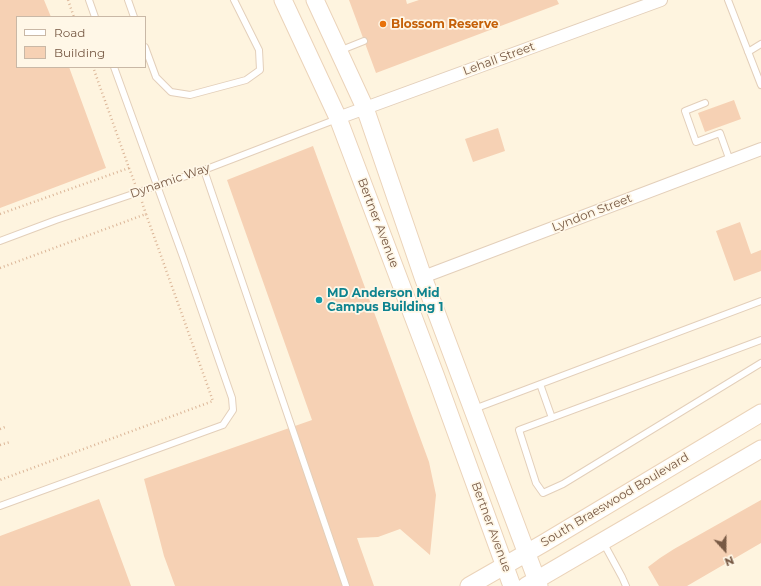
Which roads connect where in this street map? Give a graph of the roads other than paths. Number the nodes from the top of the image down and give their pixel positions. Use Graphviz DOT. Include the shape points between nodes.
graph roads {
  1 [pos="89,0"];
  2 [pos="128,0"];
  3 [pos="234,0"];
  4 [pos="283,0"];
  5 [pos="315,0"];
  6 [pos="661,0"];
  7 [pos="728,0"];
  8 [pos="95,16"];
  9 [pos="134,16"];
  10 [pos="364,41"];
  11 [pos="761,44"];
  12 [pos="146,50"];
  13 [pos="339,51"];
  14 [pos="748,52"];
  15 [pos="114,68"];
  16 [pos="761,85"];
  17 [pos="705,103"];
  18 [pos="365,108"];
  19 [pos="338,118"];
  20 [pos="761,149"];
  21 [pos="730,161"];
  22 [pos="204,170"];
  23 [pos="157,185"];
  24 [pos="0,241"];
  25 [pos="424,277"];
  26 [pos="761,301"];
  27 [pos="413,317"];
  28 [pos="761,340"];
  29 [pos="761,363"];
  30 [pos="540,384"];
  31 [pos="473,409"];
  32 [pos="761,413"];
  33 [pos="552,418"];
  34 [pos="485,441"];
  35 [pos="761,449"];
  36 [pos="0,506"];
  37 [pos="603,542"];
  38 [pos="526,552"];
  39 [pos="504,565"];
  40 [pos="534,584"];
  41 [pos="346,586"];
  42 [pos="468,586"];
  43 [pos="512,586"];
  44 [pos="626,586"];
  1 -- 8 [label="lane"];
  2 -- 9 [label="lane"];
  3 -- 12 [label="lane" via="259,50 260,70 246,80 190,95 171,92 156,77"];
  4 -- 19 [label="street, Bertner Avenue"];
  5 -- 13 [label="street, Bertner Avenue"];
  6 -- 18 [label="street, Lehall Street"];
  7 -- 14 [label="lane"];
  10 -- 13 [label="lane"];
  11 -- 14 [label="lane"];
  13 -- 18 [label="street, Bertner Avenue"];
  14 -- 16 [label="lane"];
  15 -- 23 [label="lane"];
  17 -- 21 [label="lane" via="685,111 696,142 720,133"];
  18 -- 19 [label="street, Lehall Street"];
  18 -- 25 [label="street, Bertner Avenue"];
  19 -- 22 [label="lane, Dynamic Way"];
  19 -- 27 [label="street, Bertner Avenue"];
  20 -- 21 [label="street, Lyndon Street"];
  21 -- 25 [label="street, Lyndon Street"];
  22 -- 23 [label="lane, Dynamic Way"];
  22 -- 41 [label="lane"];
  23 -- 24 [label="lane, Dynamic Way"];
  23 -- 36 [label="lane" via="232,398 233,410 224,425"];
  25 -- 31 [label="street, Bertner Avenue"];
  26 -- 30 [label="lane"];
  27 -- 34 [label="street" via="429,326 462,413"];
  27 -- 39 [label="street, Bertner Avenue"];
  28 -- 33 [label="lane"];
  29 -- 33 [label="lane" via="563,484 543,493 536,483 519,430"];
  30 -- 31 [label="lane"];
  30 -- 33 [label="lane"];
  31 -- 34 [label="street, Bertner Avenue"];
  32 -- 38 [label="street, South Braeswood Boulevard"];
  34 -- 38 [label="street, Bertner Avenue"];
  35 -- 37 [label="street"];
  37 -- 40 [label="street"];
  37 -- 44 [label="lane"];
  38 -- 39 [label="street, South Braeswood Boulevard"];
  38 -- 40 [label="street, Bertner Avenue"];
  39 -- 42 [label="street, South Braeswood Boulevard"];
  39 -- 43 [label="street, Bertner Avenue"];
}
